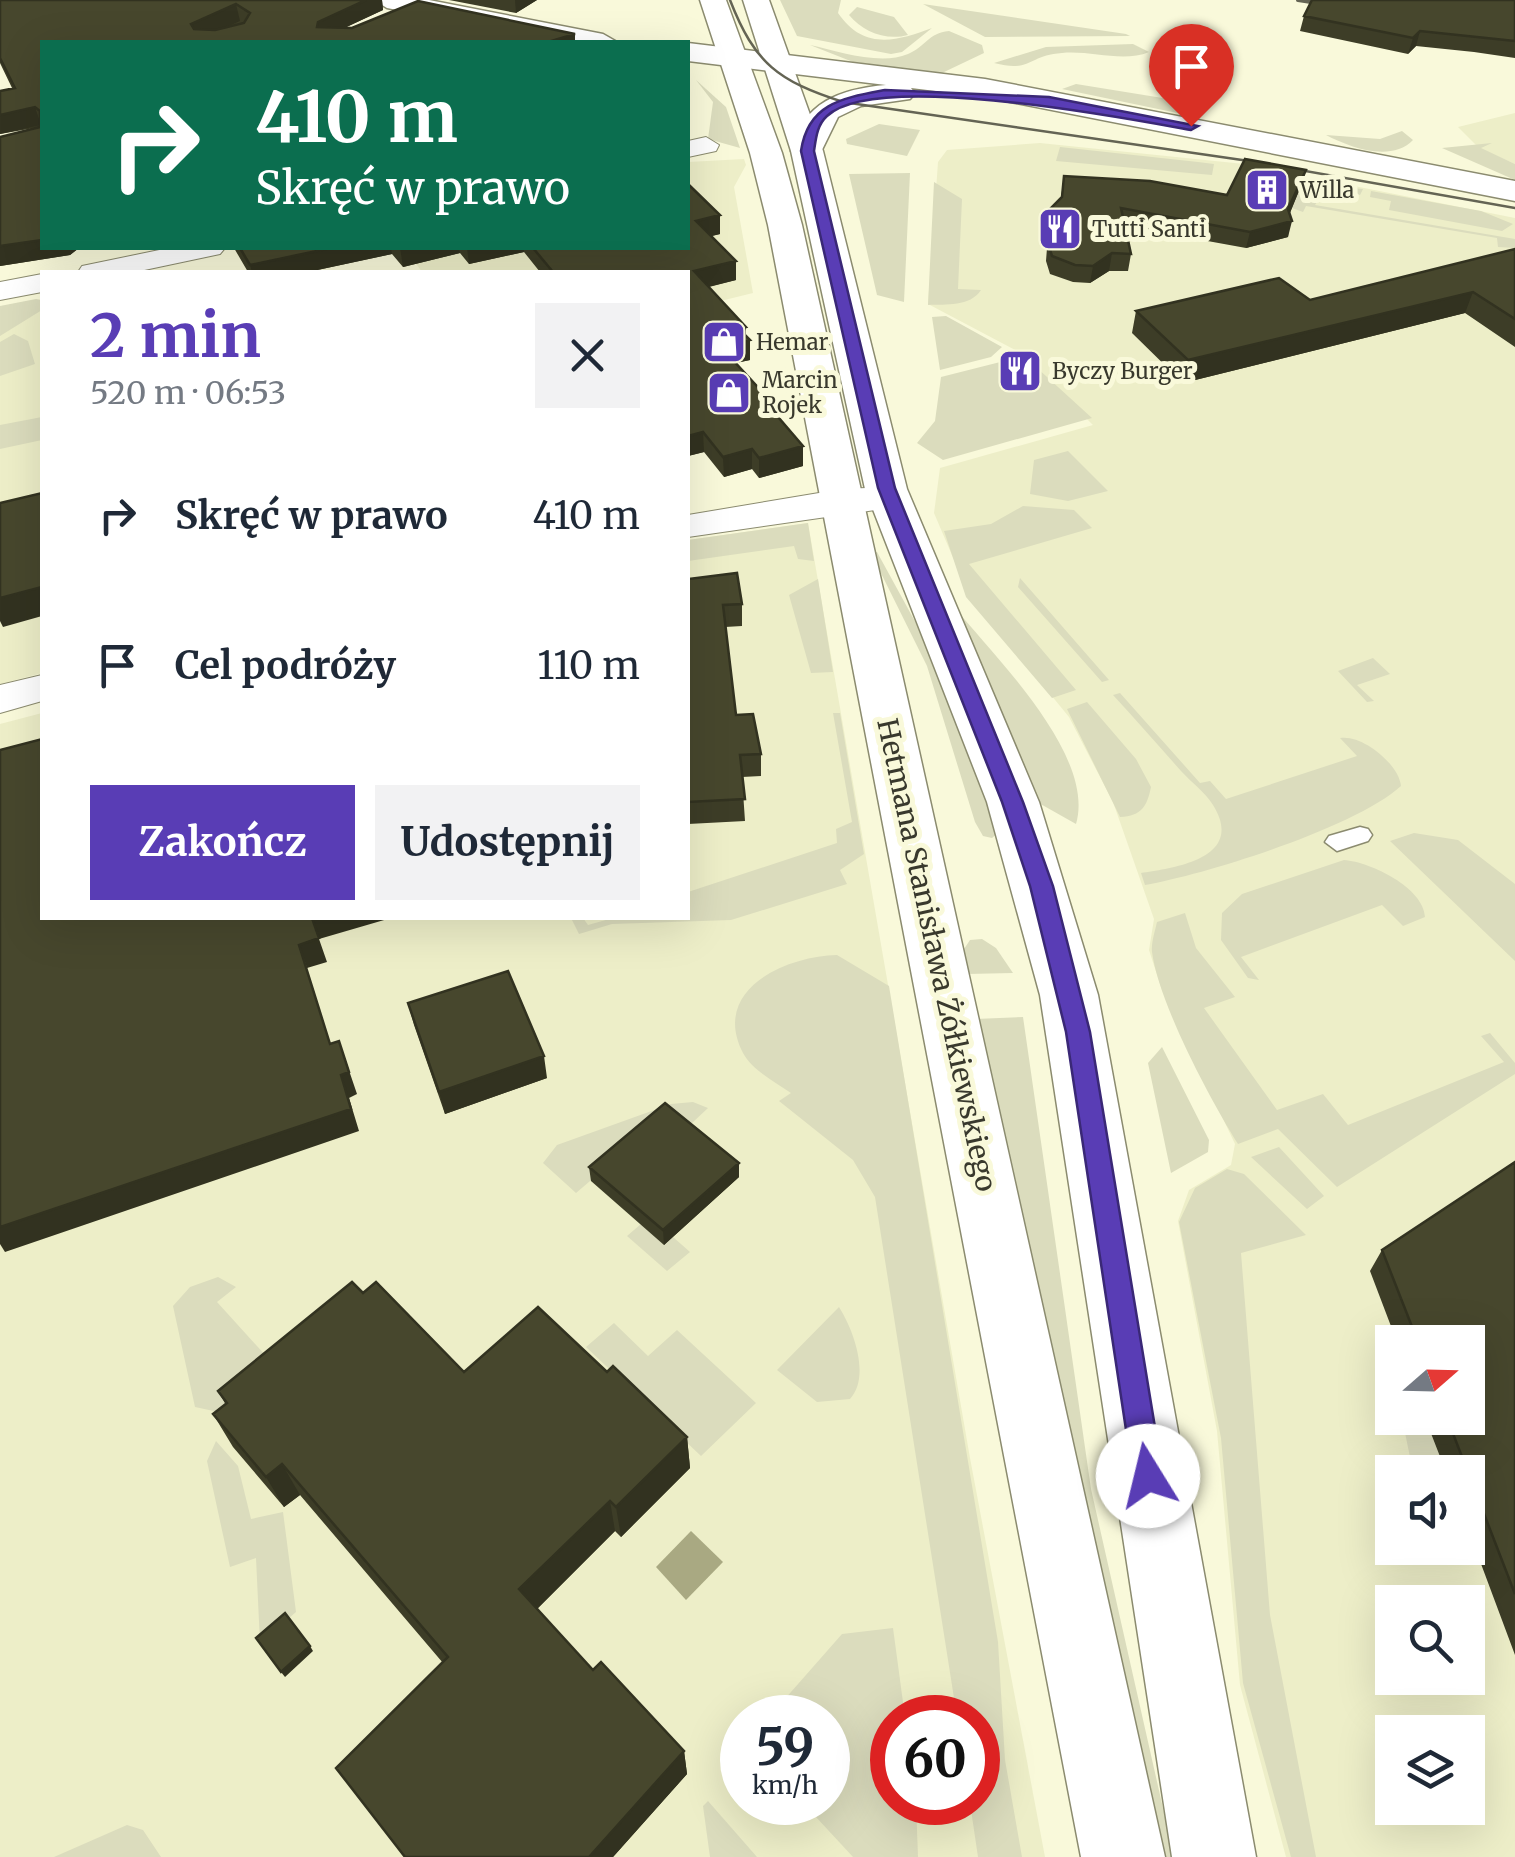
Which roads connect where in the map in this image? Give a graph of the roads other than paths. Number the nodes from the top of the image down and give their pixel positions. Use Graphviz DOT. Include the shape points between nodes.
graph roads {
  1 [pos="714,4"];
  2 [pos="759,8"];
  3 [pos="384,11"];
  4 [pos="594,40"];
  5 [pos="676,40"];
  6 [pos="690,53"];
  7 [pos="690,62"];
  8 [pos="735,65"];
  9 [pos="781,72"];
  10 [pos="880,76"];
  11 [pos="908,93"];
  12 [pos="1049,100"];
  13 [pos="808,151"];
  14 [pos="1515,191"];
  15 [pos="200,250"];
  16 [pos="103,270"];
  17 [pos="40,282"];
  18 [pos="0,291"];
  19 [pos="823,314"];
  20 [pos="866,499"];
  21 [pos="690,526"];
  22 [pos="40,689"];
  23 [pos="0,700"];
  24 [pos="1124,1857"];
  25 [pos="1214,1857"];
  1 -- 5 [label="main road" via="709,28"];
  1 -- 8 [label="main road, Hetmana Stanisława Żółkiewskiego"];
  2 -- 9 [label="main road, Hetmana Stanisława Żółkiewskiego"];
  2 -- 10 [label="main road" via="785,44"];
  3 -- 4 [label="main road" via="420,6"];
  6 -- 8 [label="main road"];
  7 -- 8 [label="main road"];
  8 -- 9 [label="main road"];
  8 -- 19 [label="main road, Hetmana Stanisława Żółkiewskiego"];
  9 -- 10 [label="main road"];
  9 -- 11 [label="main road"];
  9 -- 13 [label="main road, Hetmana Stanisława Żółkiewskiego"];
  10 -- 12 [label="main road"];
  11 -- 12 [label="main road"];
  11 -- 13 [label="main road" via="832,106 813,124"];
  12 -- 14 [label="main road"];
  13 -- 19 [label="main road, Hetmana Stanisława Żółkiewskiego"];
  15 -- 16 [label="street"];
  17 -- 18 [label="street"];
  19 -- 20 [label="main road, Hetmana Stanisława Żółkiewskiego"];
  20 -- 21 [label="street"];
  20 -- 24 [label="main road, Hetmana Stanisława Żółkiewskiego"];
  20 -- 25 [label="main road, Hetmana Stanisława Żółkiewskiego" via="1012,802 1042,886 1069,995"];
  22 -- 23 [label="street"];
}
